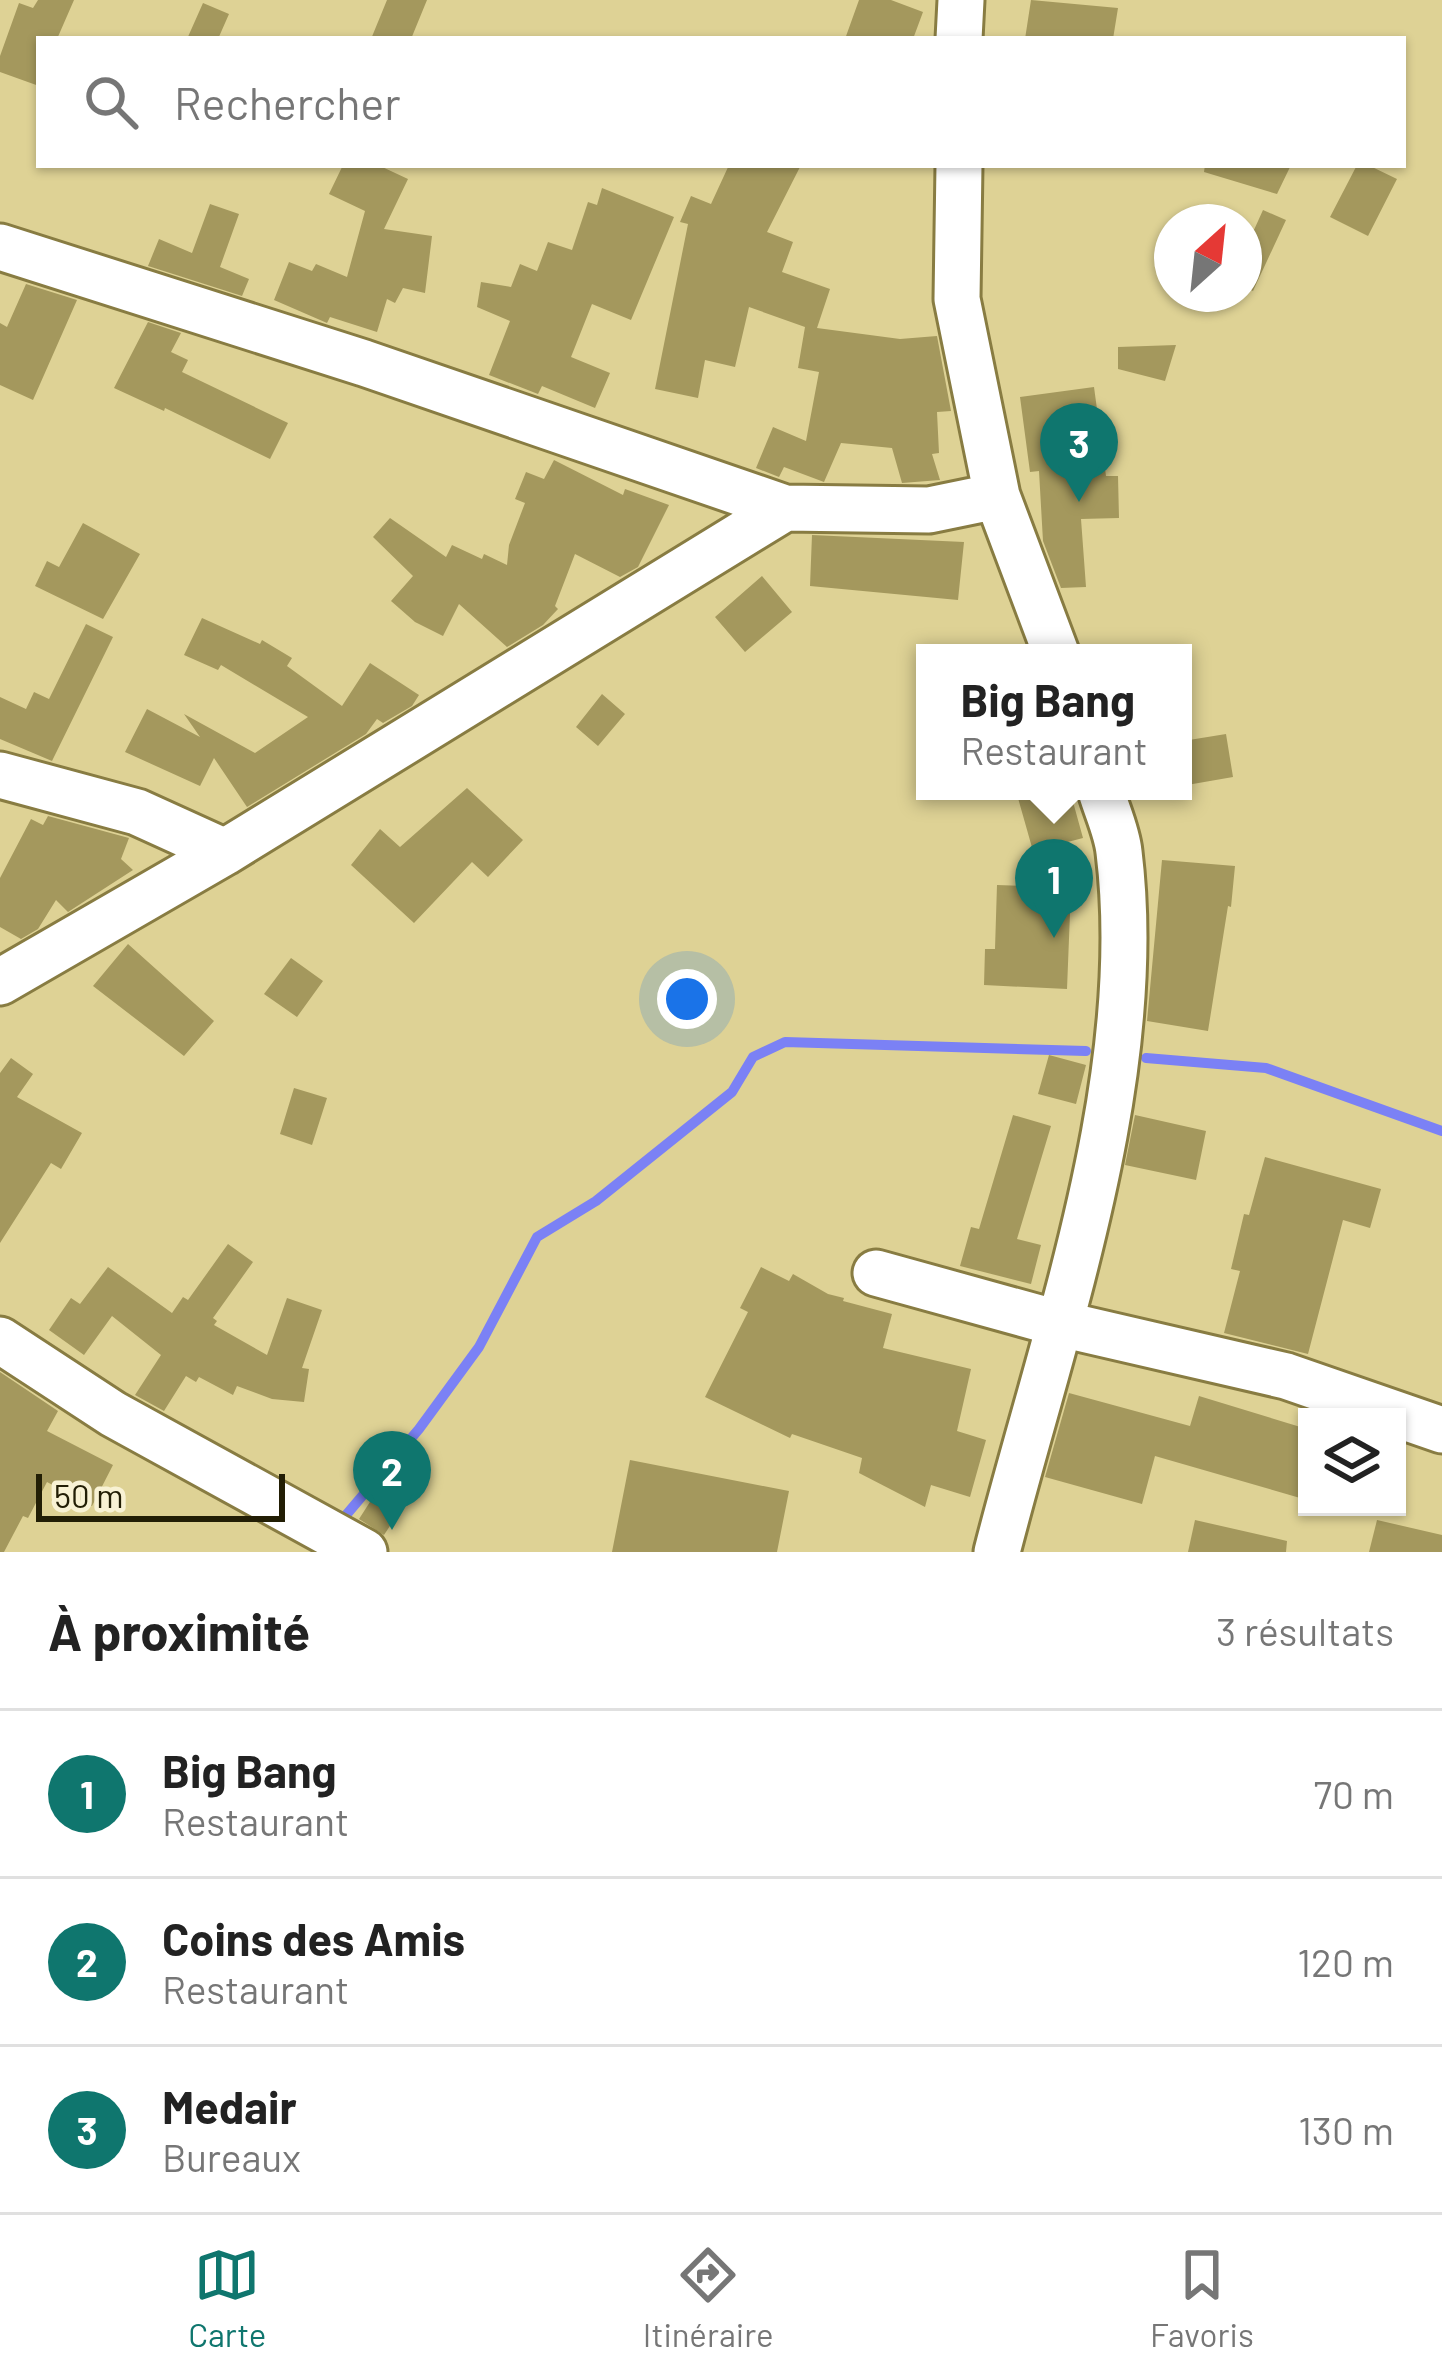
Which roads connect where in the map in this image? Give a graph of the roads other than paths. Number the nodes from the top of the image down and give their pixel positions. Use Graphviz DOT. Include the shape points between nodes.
graph roads {
  1 [pos="961,0"];
  2 [pos="959,36"];
  3 [pos="959,168"];
  4 [pos="0,248"];
  5 [pos="997,496"];
  6 [pos="785,508"];
  7 [pos="1053,644"];
  8 [pos="0,775"];
  9 [pos="1104,800"];
  10 [pos="225,852"];
  11 [pos="0,982"];
  12 [pos="876,1273"];
  13 [pos="1058,1323"];
  14 [pos="0,1340"];
  15 [pos="1442,1430"];
  16 [pos="364,1552"];
  17 [pos="997,1552"];
  1 -- 2 [label="street"];
  3 -- 5 [label="street" via="957,299"];
  4 -- 6 [label="street"];
  5 -- 6 [label="street" via="929,510"];
  5 -- 7 [label="street"];
  6 -- 10 [label="street"];
  8 -- 10 [label="street" via="137,812"];
  9 -- 13 [label="street" via="1119,849 1123,974 1112,1083"];
  10 -- 11 [label="street"];
  12 -- 13 [label="street"];
  13 -- 15 [label="street" via="1286,1376"];
  13 -- 17 [label="street"];
  14 -- 16 [label="street" via="113,1414"];
}
